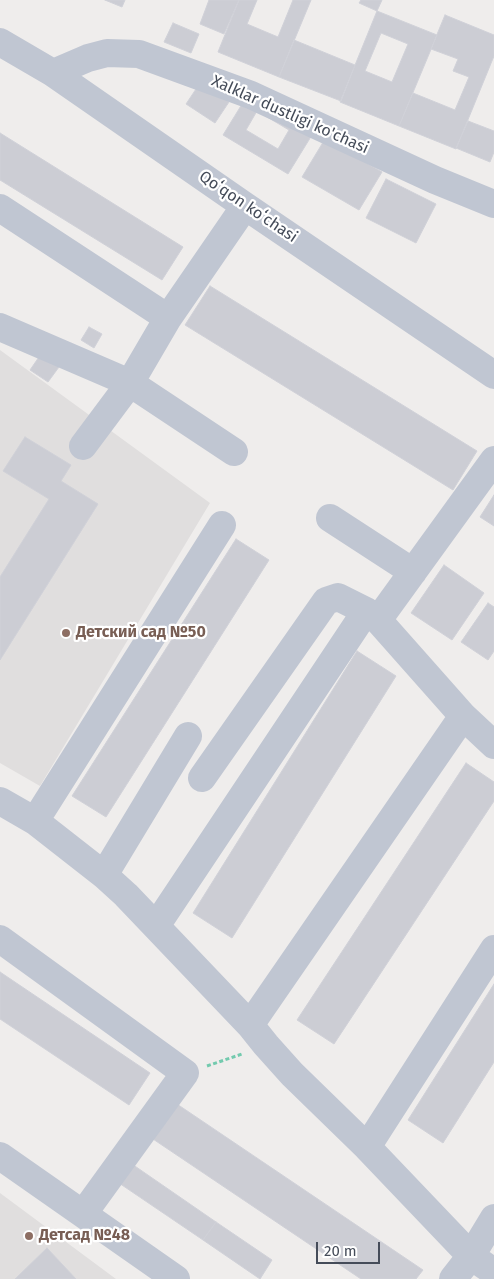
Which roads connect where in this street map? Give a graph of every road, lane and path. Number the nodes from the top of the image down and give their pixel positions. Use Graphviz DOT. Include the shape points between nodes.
graph roads {
  1 [pos="0,42"];
  2 [pos="53,72"];
  3 [pos="494,204"];
  4 [pos="245,206"];
  5 [pos="0,208"];
  6 [pos="168,318"];
  7 [pos="0,327"];
  8 [pos="494,375"];
  9 [pos="130,383"];
  10 [pos="83,446"];
  11 [pos="234,452"];
  12 [pos="494,460"];
  13 [pos="330,518"];
  14 [pos="222,525"];
  15 [pos="413,572"];
  16 [pos="372,615"];
  17 [pos="463,716"];
  18 [pos="188,736"];
  19 [pos="494,745"];
  20 [pos="202,778"];
  21 [pos="0,801"];
  22 [pos="35,821"];
  23 [pos="104,875"];
  24 [pos="156,926"];
  25 [pos="0,939"];
  26 [pos="494,949"];
  27 [pos="258,1035"];
  28 [pos="186,1073"];
  29 [pos="366,1147"];
  30 [pos="0,1156"];
  31 [pos="83,1214"];
  32 [pos="494,1218"];
  33 [pos="471,1256"];
  34 [pos="494,1272"];
  35 [pos="176,1279"];
  36 [pos="453,1279"];
  1 -- 2 [label="street, Qoʻqon koʻchasi"];
  2 -- 3 [label="street, Xalklar dustligi ko'chasi" via="108,53 139,54 251,94"];
  2 -- 4 [label="street, Qoʻqon koʻchasi"];
  4 -- 6 [label="street"];
  4 -- 8 [label="street, Qoʻqon koʻchasi"];
  5 -- 6 [label="street"];
  6 -- 9 [label="street"];
  7 -- 9 [label="street"];
  9 -- 10 [label="street"];
  9 -- 11 [label="street"];
  12 -- 15 [label="street"];
  13 -- 15 [label="street"];
  14 -- 22 [label="street"];
  15 -- 16 [label="street"];
  16 -- 17 [label="street"];
  16 -- 20 [label="street" via="338,597 326,601"];
  16 -- 24 [label="street"];
  17 -- 19 [label="street"];
  17 -- 27 [label="street"];
  18 -- 23 [label="street"];
  21 -- 22 [label="street"];
  22 -- 23 [label="street"];
  23 -- 24 [label="street"];
  24 -- 27 [label="street"];
  25 -- 28 [label="street"];
  26 -- 29 [label="street"];
  27 -- 28 [label="path"];
  27 -- 29 [label="street" via="292,1074"];
  28 -- 31 [label="street"];
  29 -- 33 [label="street"];
  30 -- 31 [label="street"];
  31 -- 35 [label="street"];
  32 -- 33 [label="street"];
  33 -- 34 [label="street"];
  33 -- 36 [label="street"];
}
